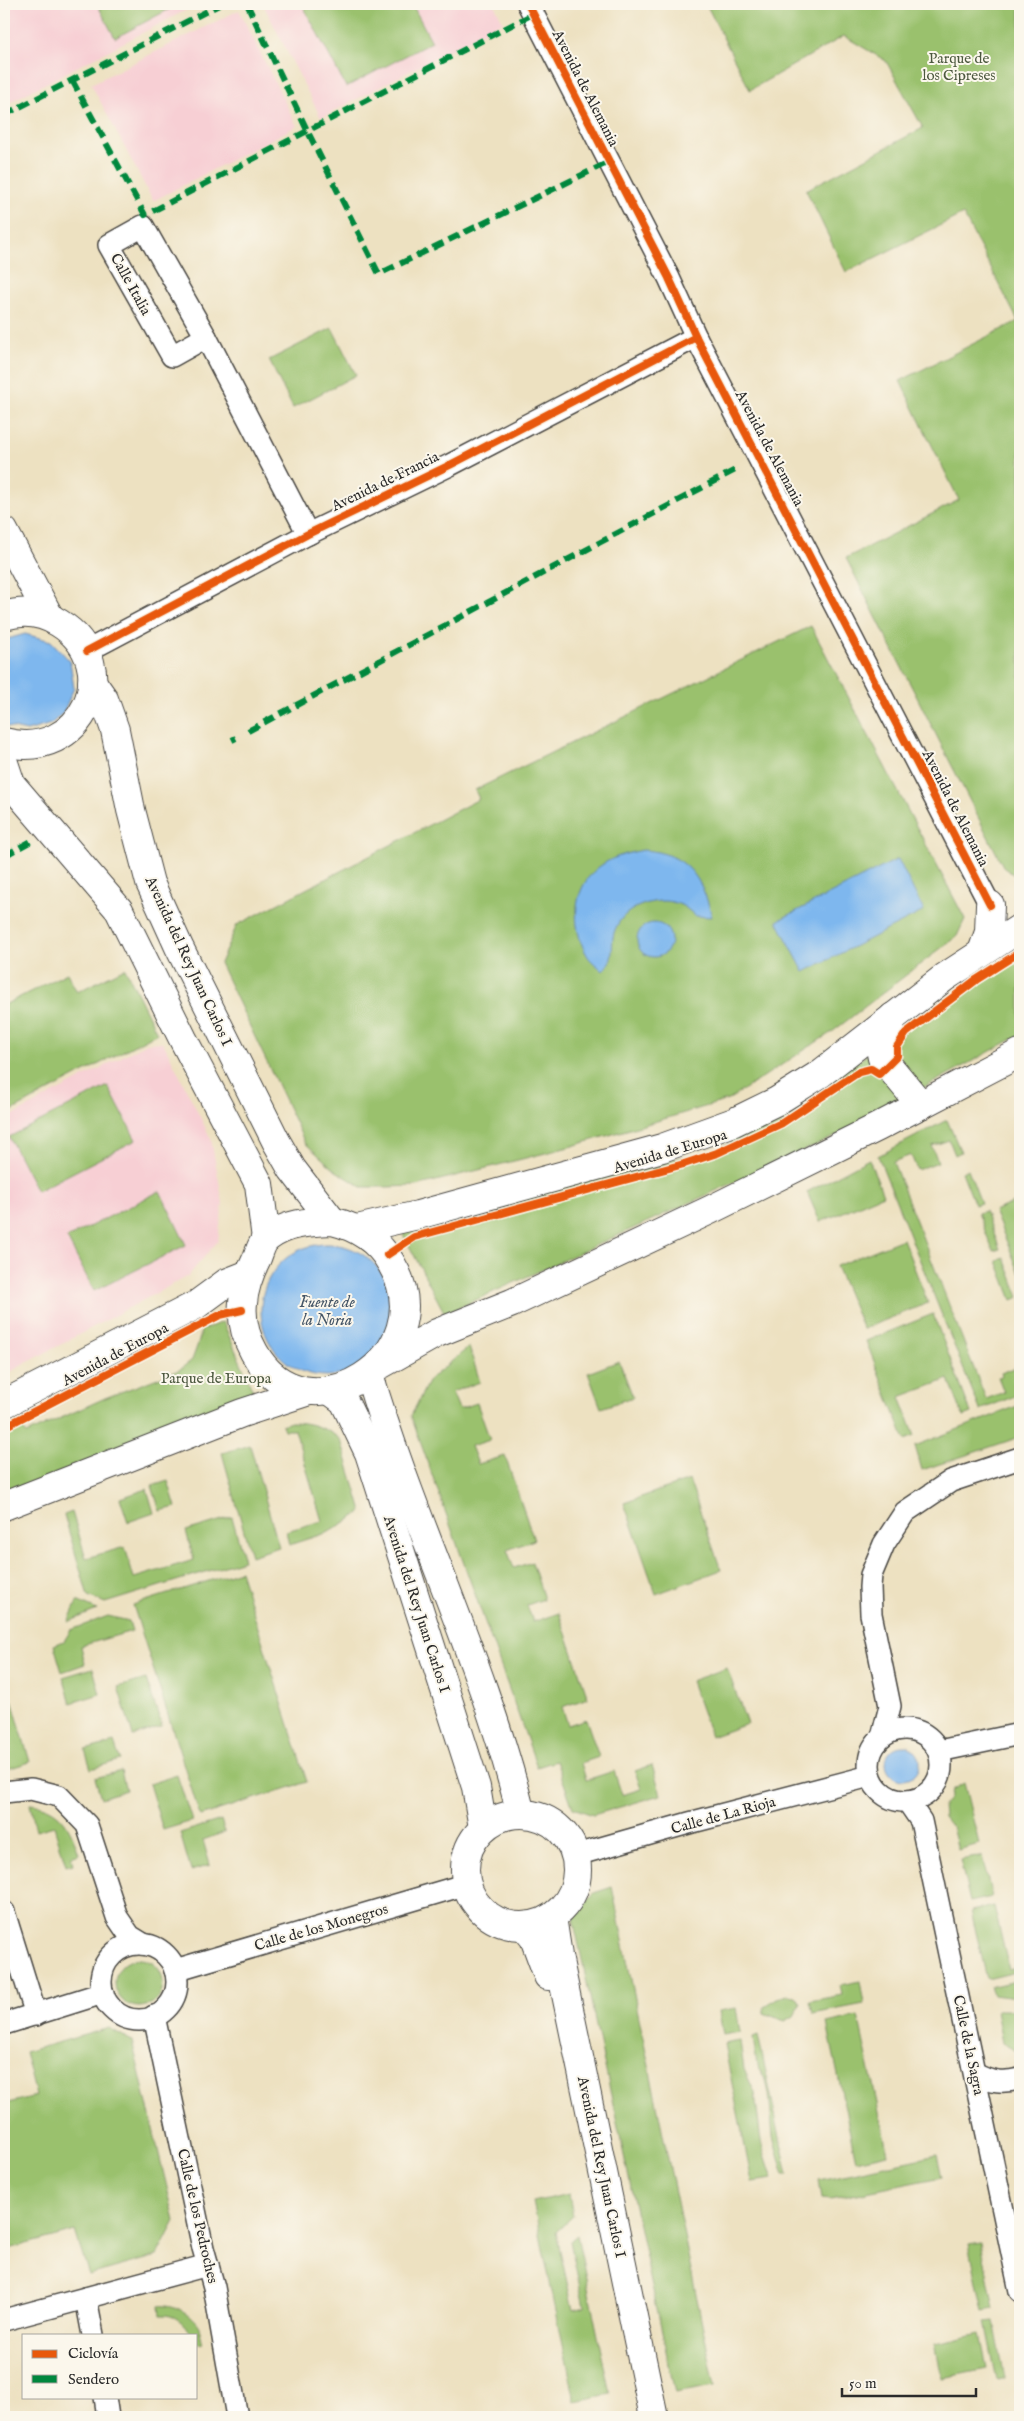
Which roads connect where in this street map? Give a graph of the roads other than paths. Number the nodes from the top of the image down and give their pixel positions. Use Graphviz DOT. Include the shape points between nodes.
graph roads {
  1 [pos="528,4"];
  2 [pos="206,337"];
  3 [pos="696,337"];
  4 [pos="4,531"];
  5 [pos="308,534"];
  6 [pos="4,616"];
  7 [pos="49,616"];
  8 [pos="87,651"];
  9 [pos="92,682"];
  10 [pos="4,742"];
  11 [pos="4,763"];
  12 [pos="990,905"];
  13 [pos="1020,919"];
  14 [pos="1020,928"];
  15 [pos="982,952"];
  16 [pos="893,1017"];
  17 [pos="1020,1053"];
  18 [pos="921,1105"];
  19 [pos="332,1221"];
  20 [pos="357,1229"];
  21 [pos="266,1239"];
  22 [pos="249,1274"];
  23 [pos="374,1370"];
  24 [pos="319,1390"];
  25 [pos="4,1404"];
  26 [pos="1020,1458"];
  27 [pos="4,1506"];
  28 [pos="1020,1734"];
  29 [pos="882,1737"];
  30 [pos="938,1751"];
  31 [pos="870,1776"];
  32 [pos="4,1792"];
  33 [pos="908,1802"];
  34 [pos="521,1814"];
  35 [pos="484,1828"];
  36 [pos="576,1855"];
  37 [pos="467,1884"];
  38 [pos="4,1912"];
  39 [pos="552,1918"];
  40 [pos="524,1926"];
  41 [pos="143,1944"];
  42 [pos="175,1970"];
  43 [pos="103,1993"];
  44 [pos="36,2015"];
  45 [pos="154,2016"];
  46 [pos="4,2024"];
  47 [pos="975,2073"];
  48 [pos="1020,2079"];
  49 [pos="208,2265"];
  50 [pos="1020,2291"];
  51 [pos="86,2298"];
  52 [pos="4,2320"];
  53 [pos="93,2334"];
  54 [pos="105,2398"];
  55 [pos="108,2417"];
  56 [pos="237,2417"];
  57 [pos="640,2417"];
  58 [pos="654,2417"];
  1 -- 3 [label="street, Avenida de Alemania"];
  2 -- 2 [label="street, Calle Italia" via="143,226 109,245 172,356"];
  2 -- 5 [label="street, Calle Italia"];
  3 -- 5 [label="street, Avenida de Francia" via="450,465"];
  3 -- 12 [label="street, Avenida de Alemania"];
  4 -- 7 [label="main road"];
  5 -- 8 [label="street, Avenida de Francia"];
  6 -- 7 [label="main road" via="27,612"];
  7 -- 8 [label="main road" via="71,630"];
  8 -- 9 [label="main road"];
  9 -- 10 [label="main road" via="86,708 70,729 48,743 21,746"];
  9 -- 19 [label="main road, Avenida del Rey Juan Carlos I" via="104,699 116,730 131,810 150,883 276,1141 292,1170"];
  11 -- 21 [label="main road" via="11,784 119,910 259,1184"];
  12 -- 13 [label="main road"];
  12 -- 15 [label="main road" via="989,932"];
  14 -- 15 [label="main road, Avenida de Europa"];
  15 -- 16 [label="main road, Avenida de Europa"];
  16 -- 18 [label="main road" via="880,1048 882,1058"];
  16 -- 20 [label="main road, Avenida de Europa" via="793,1091 721,1128 662,1148"];
  17 -- 18 [label="main road"];
  18 -- 23 [label="main road" via="676,1226 512,1303 436,1333"];
  19 -- 20 [label="main road"];
  19 -- 21 [label="main road" via="297,1223"];
  20 -- 23 [label="main road" via="387,1255 399,1276 404,1308 398,1339"];
  21 -- 22 [label="main road"];
  22 -- 24 [label="main road" via="242,1310 250,1345 260,1361 280,1381"];
  22 -- 25 [label="main road, Avenida de Europa" via="226,1283 196,1305"];
  23 -- 24 [label="main road" via="350,1385"];
  23 -- 34 [label="main road, Avenida del Rey Juan Carlos I" via="390,1444 483,1690 512,1774"];
  24 -- 27 [label="main road" via="249,1410"];
  24 -- 35 [label="main road, Avenida del Rey Juan Carlos I" via="344,1401 369,1453 476,1787"];
  26 -- 29 [label="street" via="951,1481 905,1512 884,1544 871,1575 870,1587 871,1614 890,1706"];
  28 -- 30 [label="street"];
  29 -- 30 [label="street" via="891,1731 914,1730 928,1738"];
  29 -- 31 [label="street" via="870,1755"];
  30 -- 33 [label="street" via="941,1762 936,1784 924,1796"];
  31 -- 33 [label="street" via="878,1790 892,1800"];
  31 -- 36 [label="street, Calle de La Rioja"];
  32 -- 41 [label="street" via="31,1789 59,1796 87,1825 117,1917 130,1936"];
  33 -- 47 [label="street, Calle de la Sagra" via="921,1821"];
  34 -- 35 [label="main road" via="501,1817"];
  34 -- 36 [label="main road" via="540,1817 557,1826"];
  35 -- 37 [label="main road" via="468,1854"];
  36 -- 39 [label="main road" via="576,1881 568,1902"];
  37 -- 40 [label="main road" via="475,1901 488,1915 505,1924"];
  37 -- 42 [label="street, Calle de los Monegros"];
  38 -- 44 [label="street"];
  39 -- 40 [label="main road"];
  39 -- 58 [label="main road, Avenida del Rey Juan Carlos I"];
  40 -- 57 [label="main road, Avenida del Rey Juan Carlos I" via="534,1938 548,1977"];
  41 -- 42 [label="street" via="160,1950"];
  41 -- 43 [label="street" via="119,1949 107,1961 102,1977"];
  42 -- 45 [label="street" via="174,1998 166,2009"];
  43 -- 44 [label="street"];
  43 -- 45 [label="street" via="113,2008 128,2018"];
  44 -- 46 [label="street"];
  45 -- 49 [label="street, Calle de los Pedroches"];
  47 -- 48 [label="street" via="989,2081"];
  47 -- 50 [label="street, Calle de la Sagra"];
  49 -- 51 [label="street"];
  49 -- 56 [label="street, Calle de los Pedroches"];
  51 -- 52 [label="street"];
  51 -- 53 [label="street"];
  54 -- 55 [label="street"];
}
